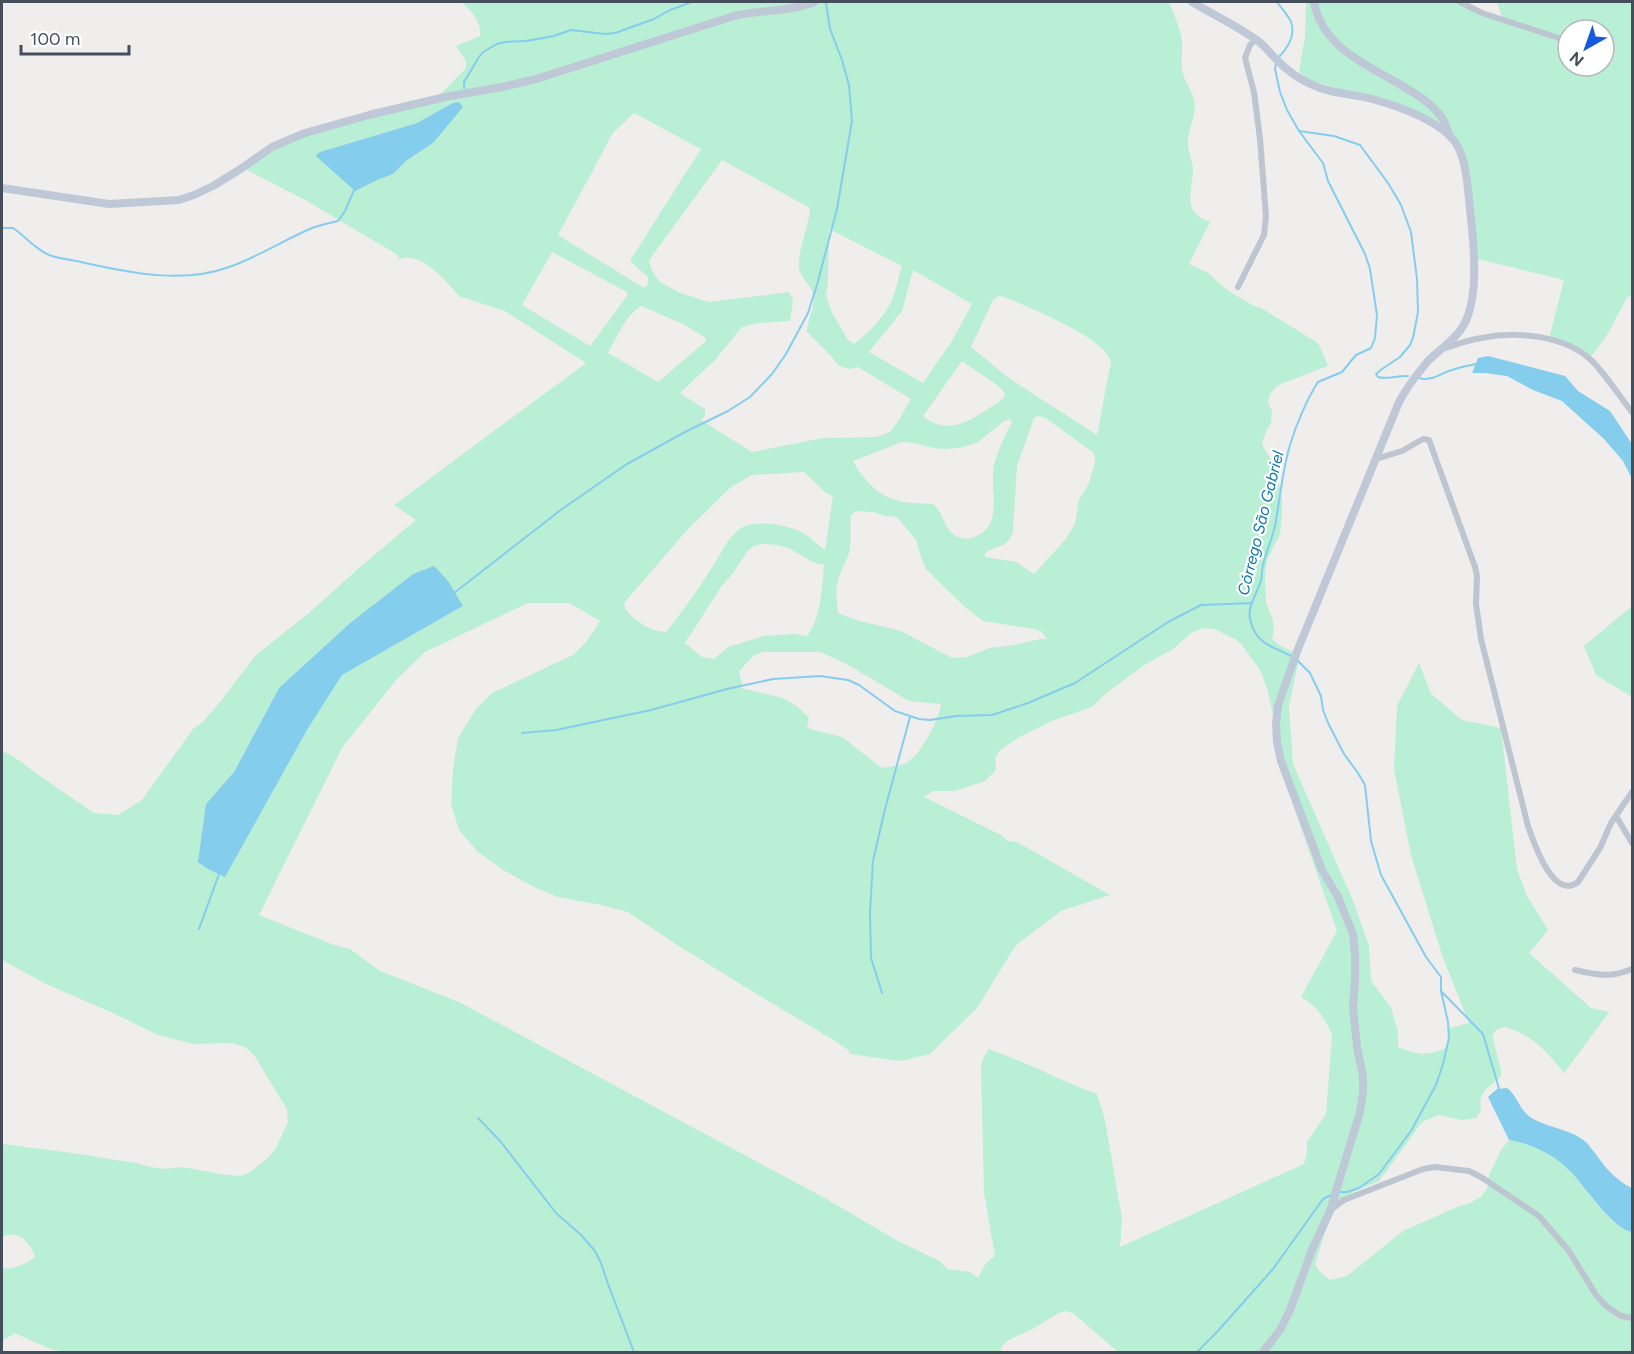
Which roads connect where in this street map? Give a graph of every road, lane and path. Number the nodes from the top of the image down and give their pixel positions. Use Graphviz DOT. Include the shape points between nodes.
graph roads {
  1 [pos="814,2"];
  2 [pos="1192,2"];
  3 [pos="1314,2"];
  4 [pos="1460,2"];
  5 [pos="1556,37"];
  6 [pos="1256,39"];
  7 [pos="1449,134"];
  8 [pos="2,189"];
  9 [pos="1238,287"];
  10 [pos="1442,349"];
  11 [pos="1632,412"];
  12 [pos="1376,459"];
  13 [pos="1632,792"];
  14 [pos="1616,816"];
  15 [pos="1632,843"];
  16 [pos="1632,969"];
  17 [pos="1575,970"];
  18 [pos="1330,1211"];
  19 [pos="1632,1318"];
  20 [pos="1263,1353"];
  1 -- 8 [label="street" via="734,16 536,79 369,114 315,130 272,147 240,171 179,200 109,204"];
  2 -- 6 [label="street"];
  3 -- 7 [label="street" via="1332,39 1364,64 1420,96 1434,108"];
  4 -- 5 [label="street"];
  6 -- 7 [label="street" via="1292,73 1315,86 1399,107"];
  6 -- 9 [label="street" via="1245,58 1260,139 1266,225"];
  7 -- 10 [label="street" via="1463,162 1474,263 1468,316"];
  10 -- 11 [label="street" via="1506,335 1566,345 1591,361"];
  10 -- 12 [label="street" via="1407,387"];
  12 -- 14 [label="street" via="1402,451 1422,439 1429,440 1475,567 1483,649 1528,826 1549,872 1567,886 1578,882"];
  12 -- 18 [label="street" via="1295,658 1276,723 1281,761 1322,870 1353,934 1353,1007 1363,1092"];
  13 -- 14 [label="street"];
  14 -- 15 [label="street"];
  16 -- 17 [label="street" via="1610,975"];
  18 -- 19 [label="street" via="1344,1200 1423,1169 1469,1171 1539,1216 1569,1251 1606,1306"];
  18 -- 20 [label="street" via="1290,1310"];
}
